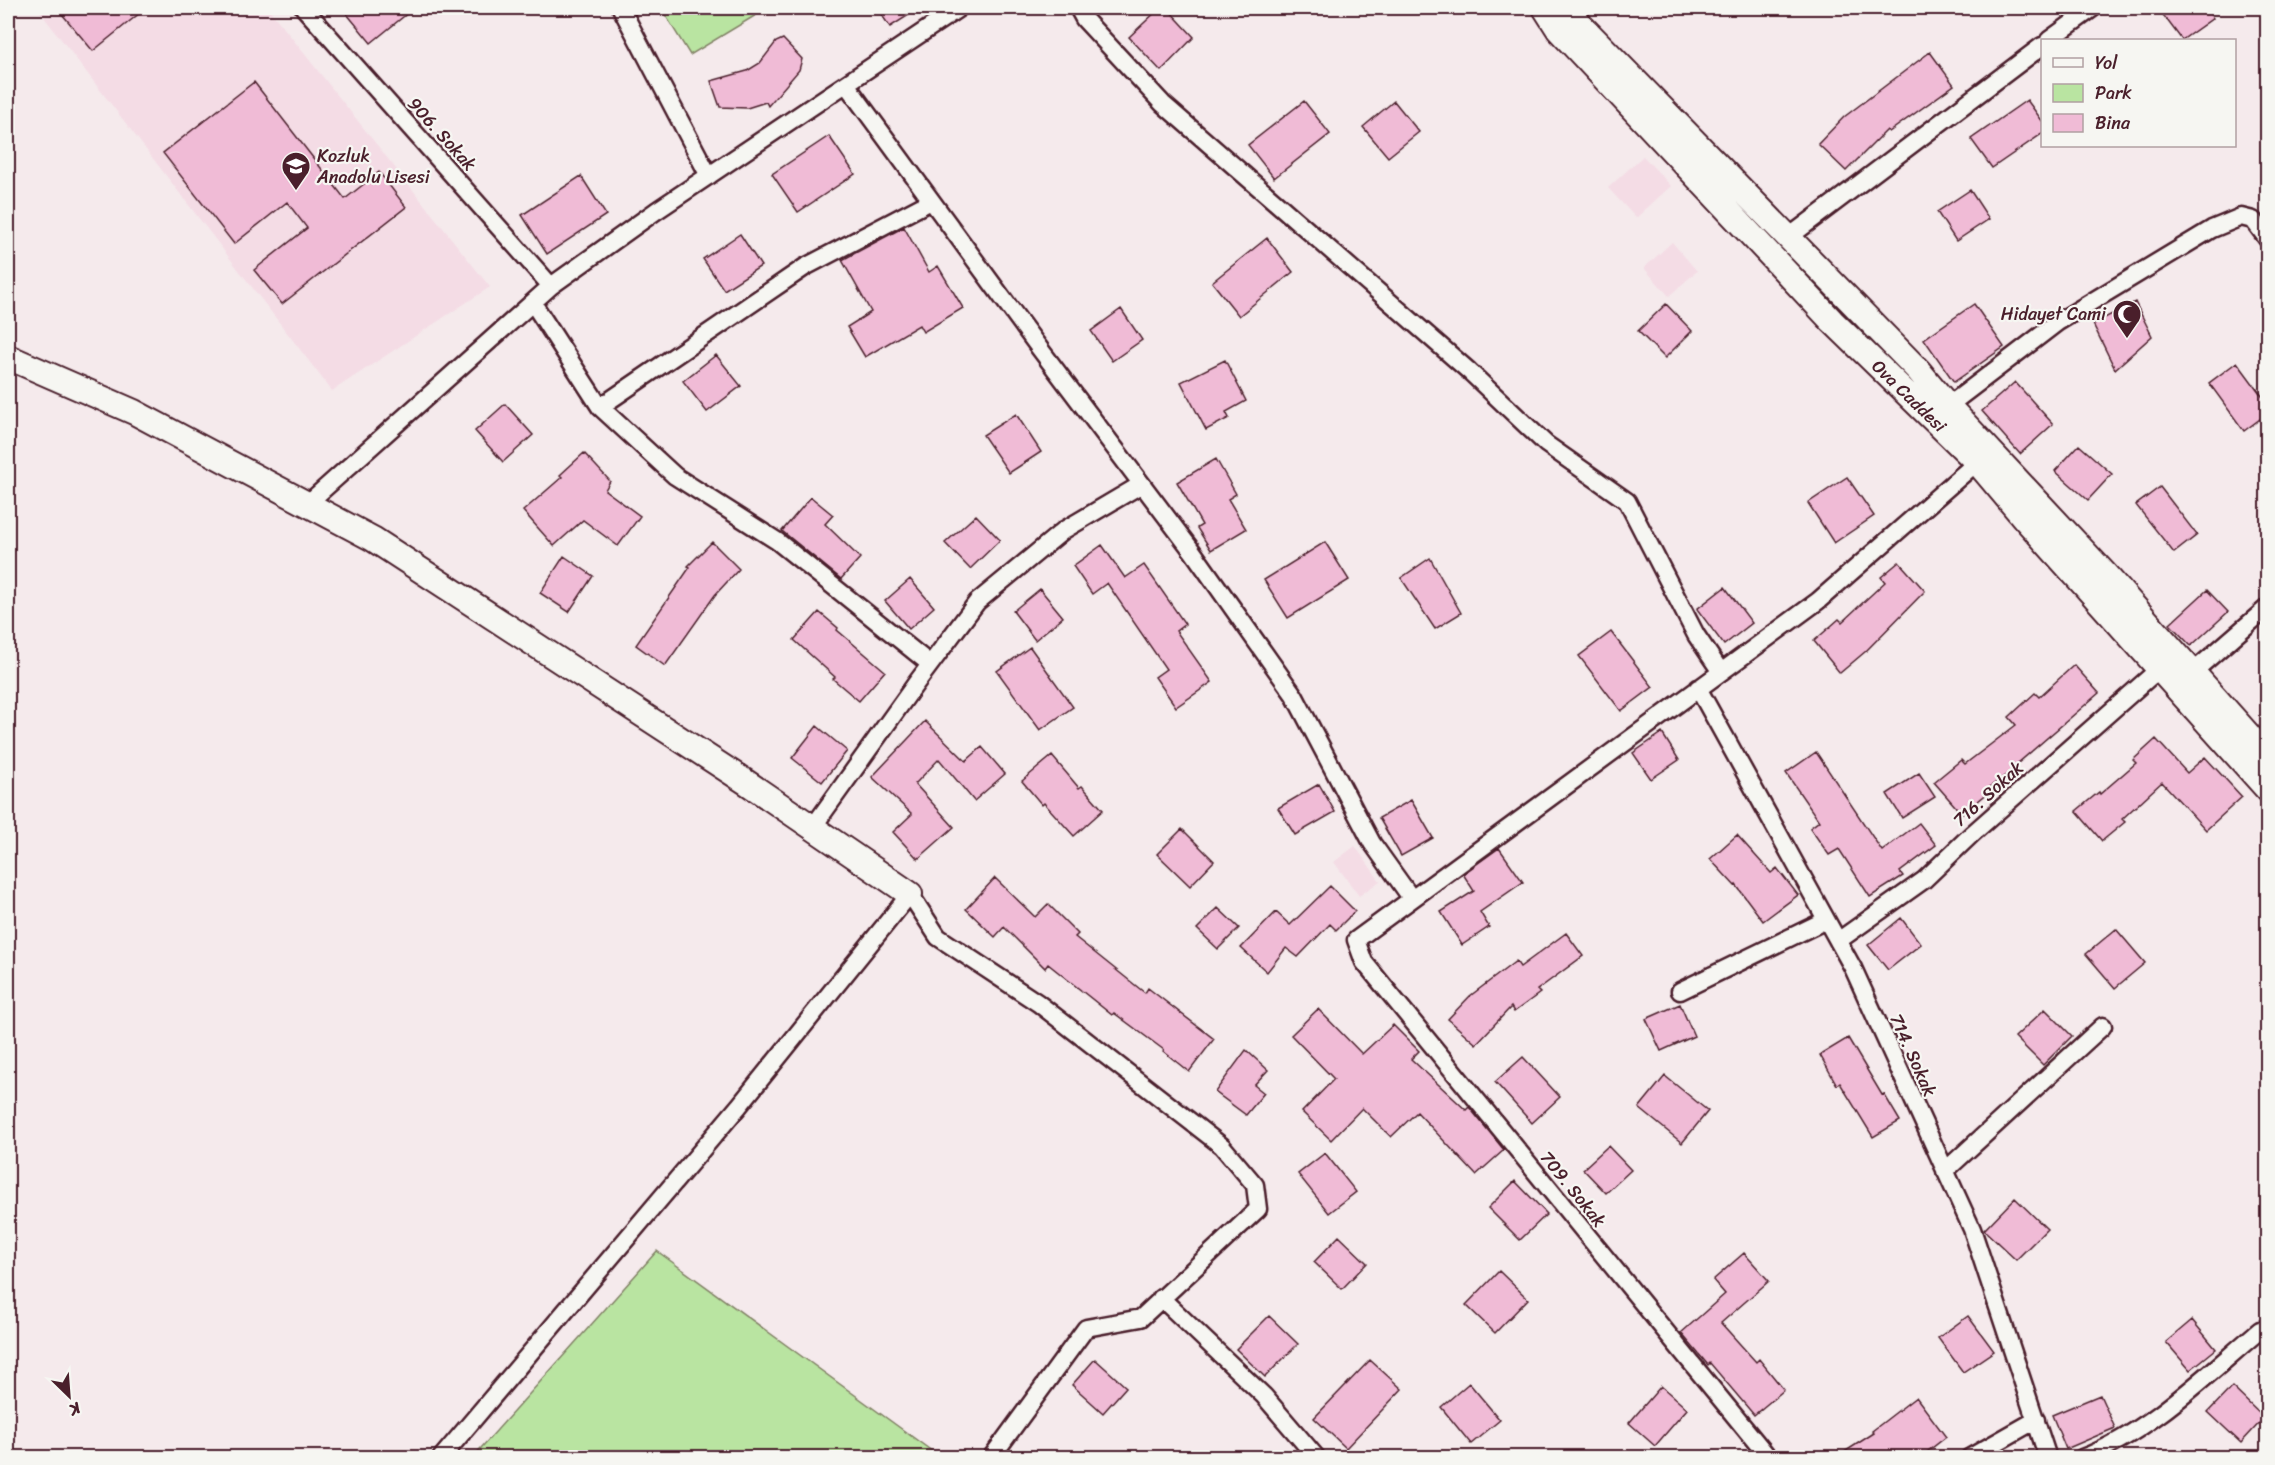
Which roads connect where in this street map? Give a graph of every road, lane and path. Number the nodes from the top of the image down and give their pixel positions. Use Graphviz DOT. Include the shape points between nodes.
graph roads {
  1 [pos="304,8"];
  2 [pos="621,8"];
  3 [pos="959,8"];
  4 [pos="1078,8"];
  5 [pos="1545,8"];
  6 [pos="1564,8"];
  7 [pos="2093,8"];
  8 [pos="2050,39"];
  9 [pos="2041,48"];
  10 [pos="846,84"];
  11 [pos="709,176"];
  12 [pos="931,201"];
  13 [pos="1789,237"];
  14 [pos="2268,240"];
  15 [pos="551,286"];
  16 [pos="533,303"];
  17 [pos="8,357"];
  18 [pos="1948,406"];
  19 [pos="600,407"];
  20 [pos="1977,462"];
  21 [pos="1142,484"];
  22 [pos="307,504"];
  23 [pos="2268,607"];
  24 [pos="930,664"];
  25 [pos="2159,669"];
  26 [pos="1721,672"];
  27 [pos="2193,672"];
  28 [pos="1698,688"];
  29 [pos="2268,757"];
  30 [pos="2268,790"];
  31 [pos="813,828"];
  32 [pos="910,894"];
  33 [pos="1412,899"];
  34 [pos="1826,920"];
  35 [pos="1838,941"];
  36 [pos="1680,991"];
  37 [pos="2103,1026"];
  38 [pos="1945,1171"];
  39 [pos="1161,1298"];
  40 [pos="2260,1330"];
  41 [pos="2036,1420"];
  42 [pos="1760,1454"];
  43 [pos="441,1458"];
  44 [pos="991,1458"];
  45 [pos="1317,1458"];
  46 [pos="1969,1458"];
  47 [pos="2048,1458"];
  48 [pos="2082,1458"];
  1 -- 15 [label="street, 906. Sokak"];
  2 -- 11 [label="street"];
  3 -- 10 [label="street"];
  4 -- 26 [label="street" via="1162,104 1469,371 1545,444 1626,501 1696,635"];
  5 -- 20 [label="street, Ova Caddesi" via="1559,30 1832,321"];
  6 -- 13 [label="street, Ova Caddesi"];
  7 -- 8 [label="street"];
  9 -- 13 [label="street"];
  10 -- 11 [label="street"];
  10 -- 12 [label="street"];
  11 -- 15 [label="street"];
  12 -- 19 [label="street" via="805,267"];
  12 -- 21 [label="street"];
  13 -- 18 [label="street, Ova Caddesi"];
  14 -- 18 [label="street" via="2253,220 2241,217 2212,229 2058,321"];
  15 -- 16 [label="street"];
  16 -- 19 [label="street"];
  16 -- 22 [label="street"];
  17 -- 22 [label="street" via="134,412"];
  18 -- 27 [label="street, Ova Caddesi"];
  19 -- 24 [label="street" via="675,476 777,541"];
  20 -- 25 [label="street, Ova Caddesi"];
  20 -- 26 [label="street" via="1818,601"];
  21 -- 24 [label="street" via="1064,530 977,602"];
  21 -- 33 [label="street" via="1294,695 1372,843"];
  22 -- 31 [label="street" via="373,539"];
  23 -- 27 [label="street"];
  24 -- 31 [label="street"];
  25 -- 30 [label="street, Ova Caddesi"];
  25 -- 35 [label="street, 716. Sokak" via="1924,880"];
  26 -- 28 [label="street"];
  27 -- 29 [label="street, Ova Caddesi"];
  28 -- 33 [label="street"];
  28 -- 34 [label="street, 714. Sokak"];
  31 -- 32 [label="street"];
  32 -- 39 [label="street" via="938,937 1038,1003 1194,1124 1222,1146 1255,1185 1258,1209"];
  32 -- 43 [label="street" via="739,1106"];
  33 -- 42 [label="street, 709. Sokak" via="1356,940 1364,962"];
  34 -- 35 [label="street, 714. Sokak"];
  34 -- 36 [label="street"];
  35 -- 38 [label="street, 714. Sokak"];
  37 -- 38 [label="street"];
  38 -- 41 [label="street, 714. Sokak" via="1972,1229"];
  39 -- 44 [label="street" via="1140,1318 1086,1328"];
  39 -- 45 [label="street" via="1264,1396"];
  40 -- 48 [label="street" via="2153,1419"];
  41 -- 46 [label="street"];
  41 -- 47 [label="street, 714. Sokak"];
}
